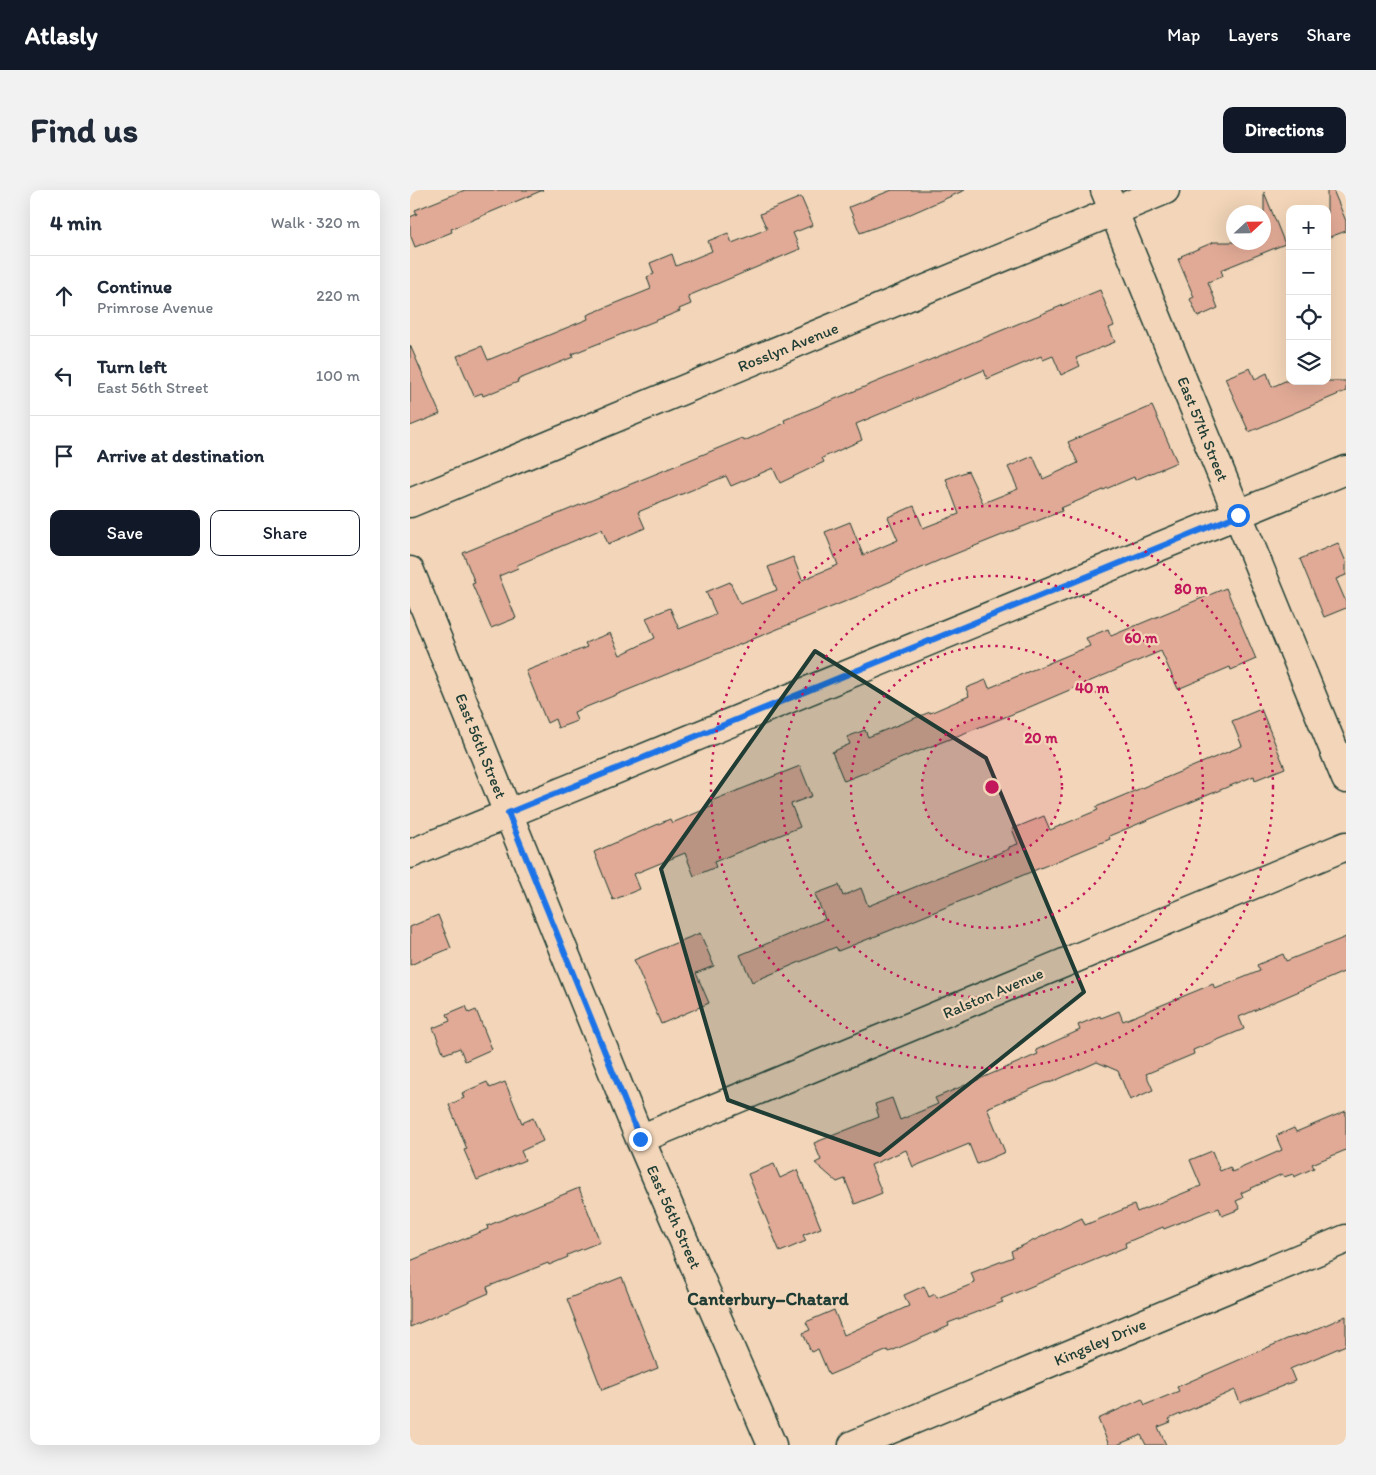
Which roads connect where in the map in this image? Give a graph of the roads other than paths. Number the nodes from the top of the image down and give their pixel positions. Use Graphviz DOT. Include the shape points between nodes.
graph roads {
  1 [pos="1165,190"];
  2 [pos="1109,201"];
  3 [pos="1346,470"];
  4 [pos="410,503"];
  5 [pos="1238,515"];
  6 [pos="410,571"];
  7 [pos="1346,779"];
  8 [pos="508,813"];
  9 [pos="1346,846"];
  10 [pos="410,854"];
  11 [pos="640,1139"];
  12 [pos="1346,1239"];
  13 [pos="772,1445"];
  14 [pos="853,1445"];
  1 -- 2 [label="street, Rosslyn Avenue"];
  2 -- 4 [label="street, Rosslyn Avenue"];
  2 -- 5 [label="street, East 57th Street"];
  3 -- 5 [label="street"];
  5 -- 7 [label="street, East 57th Street"];
  5 -- 8 [label="street"];
  6 -- 8 [label="street, East 56th Street"];
  8 -- 10 [label="street"];
  8 -- 11 [label="street, East 56th Street"];
  9 -- 11 [label="street, Ralston Avenue"];
  11 -- 13 [label="street, East 56th Street"];
  12 -- 14 [label="street, Kingsley Drive"];
}
